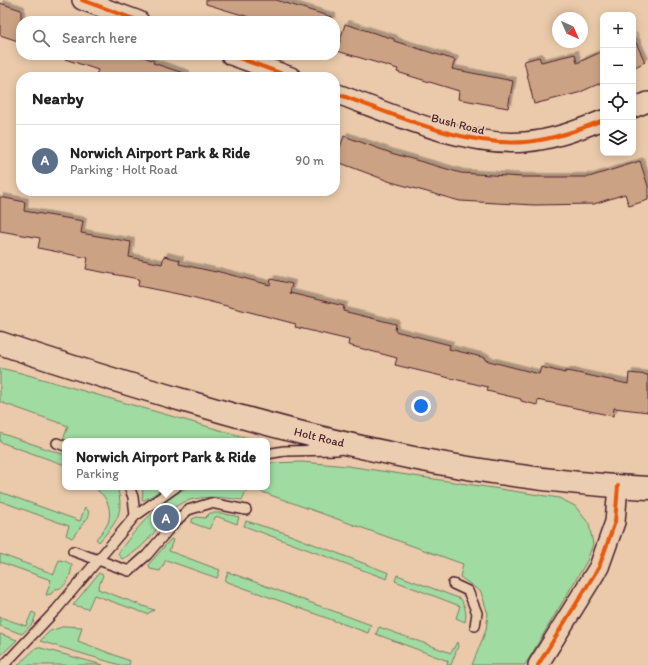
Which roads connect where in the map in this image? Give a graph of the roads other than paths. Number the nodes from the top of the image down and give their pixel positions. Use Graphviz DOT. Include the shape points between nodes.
graph roads {
  1 [pos="82,0"];
  2 [pos="125,16"];
  3 [pos="245,60"];
  4 [pos="277,72"];
  5 [pos="340,95"];
  6 [pos="648,102"];
  7 [pos="636,107"];
  8 [pos="600,121"];
  9 [pos="0,343"];
  10 [pos="365,449"];
  11 [pos="270,453"];
  12 [pos="648,482"];
  13 [pos="618,486"];
  14 [pos="648,488"];
  15 [pos="130,490"];
  16 [pos="172,490"];
  17 [pos="246,510"];
  18 [pos="135,516"];
  19 [pos="73,550"];
  20 [pos="99,560"];
  21 [pos="453,584"];
  22 [pos="475,626"];
  23 [pos="4,665"];
  24 [pos="538,665"];
  1 -- 2 [label="street"];
  3 -- 4 [label="street"];
  5 -- 8 [label="street, Bush Road" via="424,126 482,142 524,142 560,136"];
  6 -- 7 [label="street"];
  9 -- 10 [label="highway, Holt Road" via="252,421"];
  10 -- 11 [label="lane"];
  10 -- 13 [label="highway, Holt Road" via="492,472"];
  12 -- 13 [label="lane"];
  13 -- 14 [label="highway, Holt Road"];
  13 -- 24 [label="street" via="615,522 599,568"];
  15 -- 18 [label="lane"];
  16 -- 18 [label="lane"];
  17 -- 20 [label="lane" via="211,503 188,510 129,571"];
  18 -- 20 [label="lane"];
  19 -- 20 [label="lane"];
  20 -- 23 [label="lane"];
  21 -- 22 [label="lane" via="468,591 477,613"];
}
